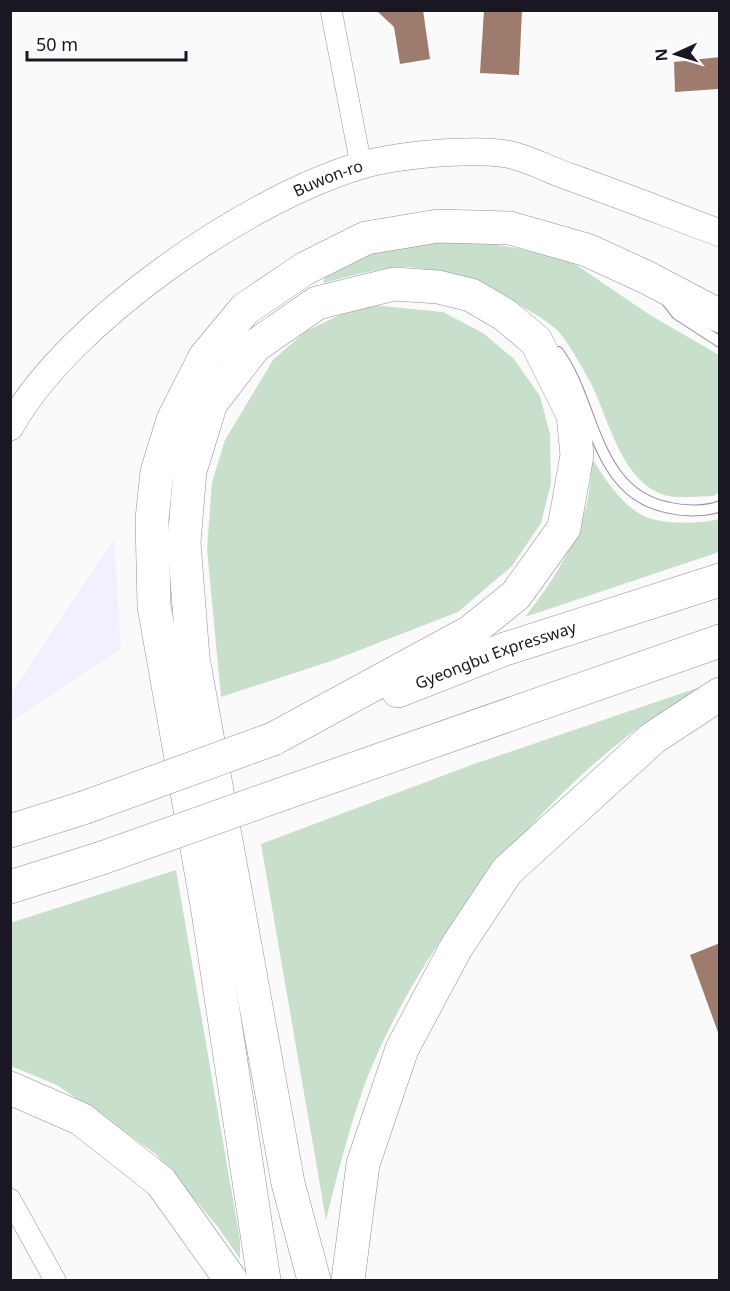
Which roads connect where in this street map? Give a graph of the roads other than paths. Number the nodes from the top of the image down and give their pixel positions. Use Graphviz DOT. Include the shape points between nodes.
graph roads {
  1 [pos="331,10"];
  2 [pos="361,165"];
  3 [pos="720,233"];
  4 [pos="646,277"];
  5 [pos="505,315"];
  6 [pos="720,316"];
  7 [pos="720,342"];
  8 [pos="10,427"];
  9 [pos="720,506"];
  10 [pos="720,580"];
  11 [pos="720,641"];
  12 [pos="720,694"];
  13 [pos="273,739"];
  14 [pos="10,831"];
  15 [pos="10,887"];
  16 [pos="10,1088"];
  17 [pos="10,1199"];
  18 [pos="55,1281"];
  19 [pos="231,1281"];
  20 [pos="264,1281"];
  21 [pos="314,1281"];
  22 [pos="348,1281"];
  1 -- 2 [label="street"];
  2 -- 3 [label="street, Buwon-ro" via="457,152 508,154"];
  2 -- 8 [label="street, Buwon-ro" via="297,189 229,226 122,301 65,354"];
  4 -- 6 [label="highway"];
  4 -- 7 [label="lane" via="677,314"];
  4 -- 20 [label="highway" via="587,250 510,228 438,226 366,238 303,269 245,309 205,357 173,420 158,472 152,519 154,606 207,906"];
  5 -- 9 [label="lane" via="542,332 571,370 604,458 628,488 651,505 680,510"];
  5 -- 13 [label="highway" via="536,341 573,416 577,455 564,528 516,595 470,632"];
  5 -- 21 [label="highway" via="471,296 438,287 394,284 317,303 255,346 219,393 212,403 190,471 184,542 193,658 288,1183"];
  10 -- 13 [label="highway, Gyeongbu Expressway" via="505,650"];
  11 -- 15 [label="highway, bridge" via="99,860"];
  12 -- 22 [label="highway" via="653,738 507,871 457,946 402,1049 363,1164"];
  13 -- 14 [label="highway, bridge"];
  16 -- 19 [label="highway" via="81,1119 161,1182"];
  17 -- 18 [label="street"];
}
